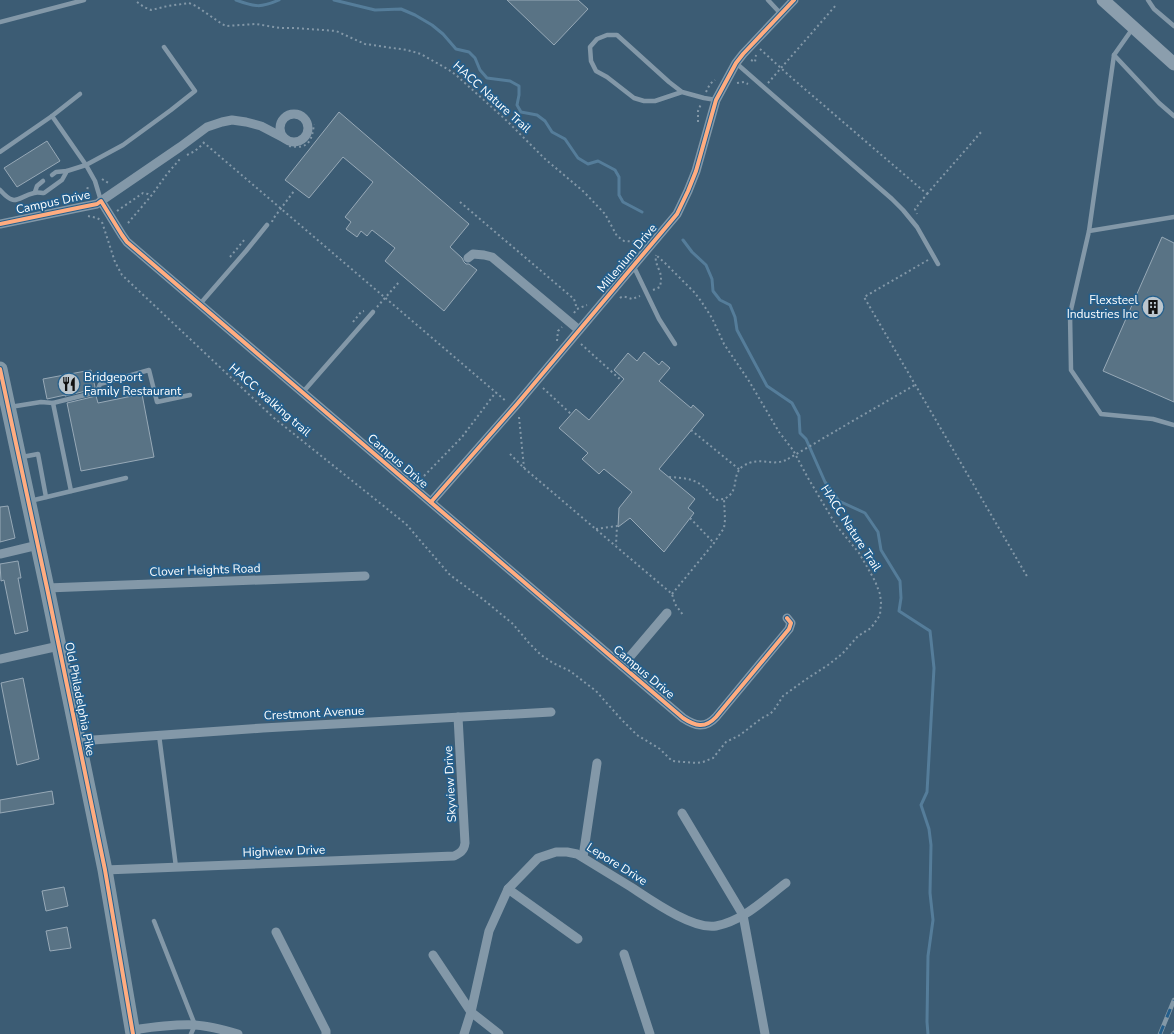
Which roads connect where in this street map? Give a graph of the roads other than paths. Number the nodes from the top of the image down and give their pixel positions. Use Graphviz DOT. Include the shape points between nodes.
graph roads {
  1 [pos="84,0"];
  2 [pos="768,0"];
  3 [pos="794,0"];
  4 [pos="1103,0"];
  5 [pos="1148,0"];
  6 [pos="781,14"];
  7 [pos="0,22"];
  8 [pos="1174,26"];
  9 [pos="1133,27"];
  10 [pos="164,47"];
  11 [pos="1114,55"];
  12 [pos="738,60"];
  13 [pos="1174,64"];
  14 [pos="682,92"];
  15 [pos="80,94"];
  16 [pos="716,100"];
  17 [pos="52,116"];
  18 [pos="1174,116"];
  19 [pos="286,142"];
  20 [pos="0,152"];
  21 [pos="86,165"];
  22 [pos="68,171"];
  23 [pos="52,175"];
  24 [pos="43,181"];
  25 [pos="0,191"];
  26 [pos="35,192"];
  27 [pos="101,201"];
  28 [pos="1174,217"];
  29 [pos="0,224"];
  30 [pos="267,225"];
  31 [pos="1089,231"];
  32 [pos="468,258"];
  33 [pos="938,264"];
  34 [pos="633,265"];
  35 [pos="200,304"];
  36 [pos="373,312"];
  37 [pos="579,330"];
  38 [pos="675,344"];
  39 [pos="0,369"];
  40 [pos="303,392"];
  41 [pos="190,395"];
  42 [pos="5,400"];
  43 [pos="53,403"];
  44 [pos="1174,425"];
  45 [pos="19,458"];
  46 [pos="126,478"];
  47 [pos="71,491"];
  48 [pos="46,497"];
  49 [pos="28,501"];
  50 [pos="430,502"];
  51 [pos="38,545"];
  52 [pos="0,554"];
  53 [pos="364,576"];
  54 [pos="47,588"];
  55 [pos="667,613"];
  56 [pos="787,618"];
  57 [pos="59,646"];
  58 [pos="0,659"];
  59 [pos="622,666"];
  60 [pos="551,712"];
  61 [pos="458,717"];
  62 [pos="159,735"];
  63 [pos="78,741"];
  64 [pos="597,763"];
  65 [pos="682,814"];
  66 [pos="463,850"];
  67 [pos="583,857"];
  68 [pos="176,867"];
  69 [pos="105,870"];
  70 [pos="786,883"];
  71 [pos="508,889"];
  72 [pos="743,915"];
  73 [pos="154,920"];
  74 [pos="276,932"];
  75 [pos="578,939"];
  76 [pos="624,954"];
  77 [pos="434,955"];
  78 [pos="471,1012"];
  79 [pos="195,1025"];
  80 [pos="133,1032"];
  81 [pos="191,1034"];
  82 [pos="238,1034"];
  83 [pos="326,1034"];
  84 [pos="464,1034"];
  85 [pos="499,1034"];
  86 [pos="650,1034"];
  87 [pos="765,1034"];
  1 -- 7 [label="lane"];
  2 -- 6 [label="lane"];
  3 -- 6 [label="street, Millenium Drive"];
  4 -- 9 [label="main road"];
  5 -- 8 [label="lane" via="1154,9"];
  6 -- 12 [label="street, Millenium Drive"];
  9 -- 11 [label="lane"];
  9 -- 13 [label="main road"];
  10 -- 21 [label="lane" via="195,91 123,145"];
  11 -- 18 [label="lane"];
  11 -- 31 [label="lane"];
  12 -- 16 [label="street, Millenium Drive"];
  12 -- 33 [label="lane" via="903,210 917,227"];
  14 -- 14 [label="lane" via="617,35 597,39 590,47 591,61 596,71 634,98 655,101"];
  14 -- 16 [label="lane"];
  15 -- 17 [label="lane"];
  16 -- 34 [label="street, Millenium Drive" via="696,171 677,214"];
  17 -- 20 [label="lane"];
  17 -- 21 [label="lane"];
  19 -- 27 [label="street, Campus Drive" via="261,126 232,120 222,122 207,127"];
  21 -- 22 [label="lane"];
  21 -- 27 [label="lane" via="95,181"];
  22 -- 23 [label="lane"];
  22 -- 26 [label="lane" via="62,180 44,193"];
  24 -- 26 [label="lane"];
  25 -- 26 [label="lane" via="16,201"];
  27 -- 29 [label="street, Campus Drive"];
  27 -- 35 [label="street, Campus Drive" via="127,242"];
  28 -- 31 [label="lane"];
  30 -- 35 [label="lane"];
  31 -- 44 [label="lane" via="1070,314 1071,370 1101,414 1152,419"];
  32 -- 37 [label="street" via="473,254 492,257"];
  34 -- 37 [label="street, Millenium Drive"];
  34 -- 38 [label="lane" via="659,319"];
  35 -- 40 [label="street, Campus Drive"];
  36 -- 40 [label="lane"];
  37 -- 50 [label="street, Millenium Drive"];
  39 -- 42 [label="main road, Old Philadelphia Pike"];
  40 -- 50 [label="street, Campus Drive"];
  41 -- 43 [label="lane" via="157,402 149,370 100,384 97,392"];
  42 -- 43 [label="lane"];
  42 -- 45 [label="main road, Old Philadelphia Pike"];
  43 -- 47 [label="lane"];
  45 -- 48 [label="lane" via="38,454"];
  45 -- 49 [label="main road, Old Philadelphia Pike"];
  46 -- 47 [label="lane"];
  47 -- 48 [label="lane"];
  48 -- 49 [label="lane"];
  49 -- 51 [label="main road, Old Philadelphia Pike"];
  50 -- 59 [label="street, Campus Drive"];
  51 -- 52 [label="street"];
  51 -- 54 [label="main road, Old Philadelphia Pike"];
  53 -- 54 [label="street, Clover Heights Road"];
  54 -- 57 [label="main road, Old Philadelphia Pike"];
  55 -- 59 [label="street"];
  56 -- 59 [label="street, Campus Drive" via="791,623 789,629 716,717 702,725 692,724 683,718"];
  57 -- 58 [label="street"];
  57 -- 63 [label="main road, Old Philadelphia Pike"];
  60 -- 61 [label="street, Crestmont Avenue"];
  61 -- 62 [label="street, Crestmont Avenue"];
  61 -- 66 [label="street, Skyview Drive" via="465,843"];
  62 -- 63 [label="street, Crestmont Avenue"];
  62 -- 68 [label="lane"];
  63 -- 69 [label="main road, Old Philadelphia Pike"];
  64 -- 67 [label="street"];
  65 -- 72 [label="street"];
  66 -- 68 [label="street, Highview Drive" via="454,856"];
  67 -- 71 [label="street, Lepore Drive" via="556,852 538,858"];
  67 -- 72 [label="street, Lepore Drive" via="674,914 704,926 737,920"];
  68 -- 69 [label="street, Highview Drive"];
  69 -- 80 [label="main road, Old Philadelphia Pike"];
  70 -- 72 [label="street, Lepore Drive"];
  71 -- 75 [label="street"];
  71 -- 78 [label="street, Lepore Drive" via="489,931"];
  72 -- 87 [label="street"];
  73 -- 79 [label="lane"];
  74 -- 83 [label="street"];
  76 -- 86 [label="street"];
  77 -- 78 [label="street"];
  78 -- 84 [label="street, Lepore Drive"];
  78 -- 85 [label="street"];
  79 -- 80 [label="street" via="170,1025"];
  79 -- 81 [label="lane"];
  79 -- 82 [label="street"];
}
